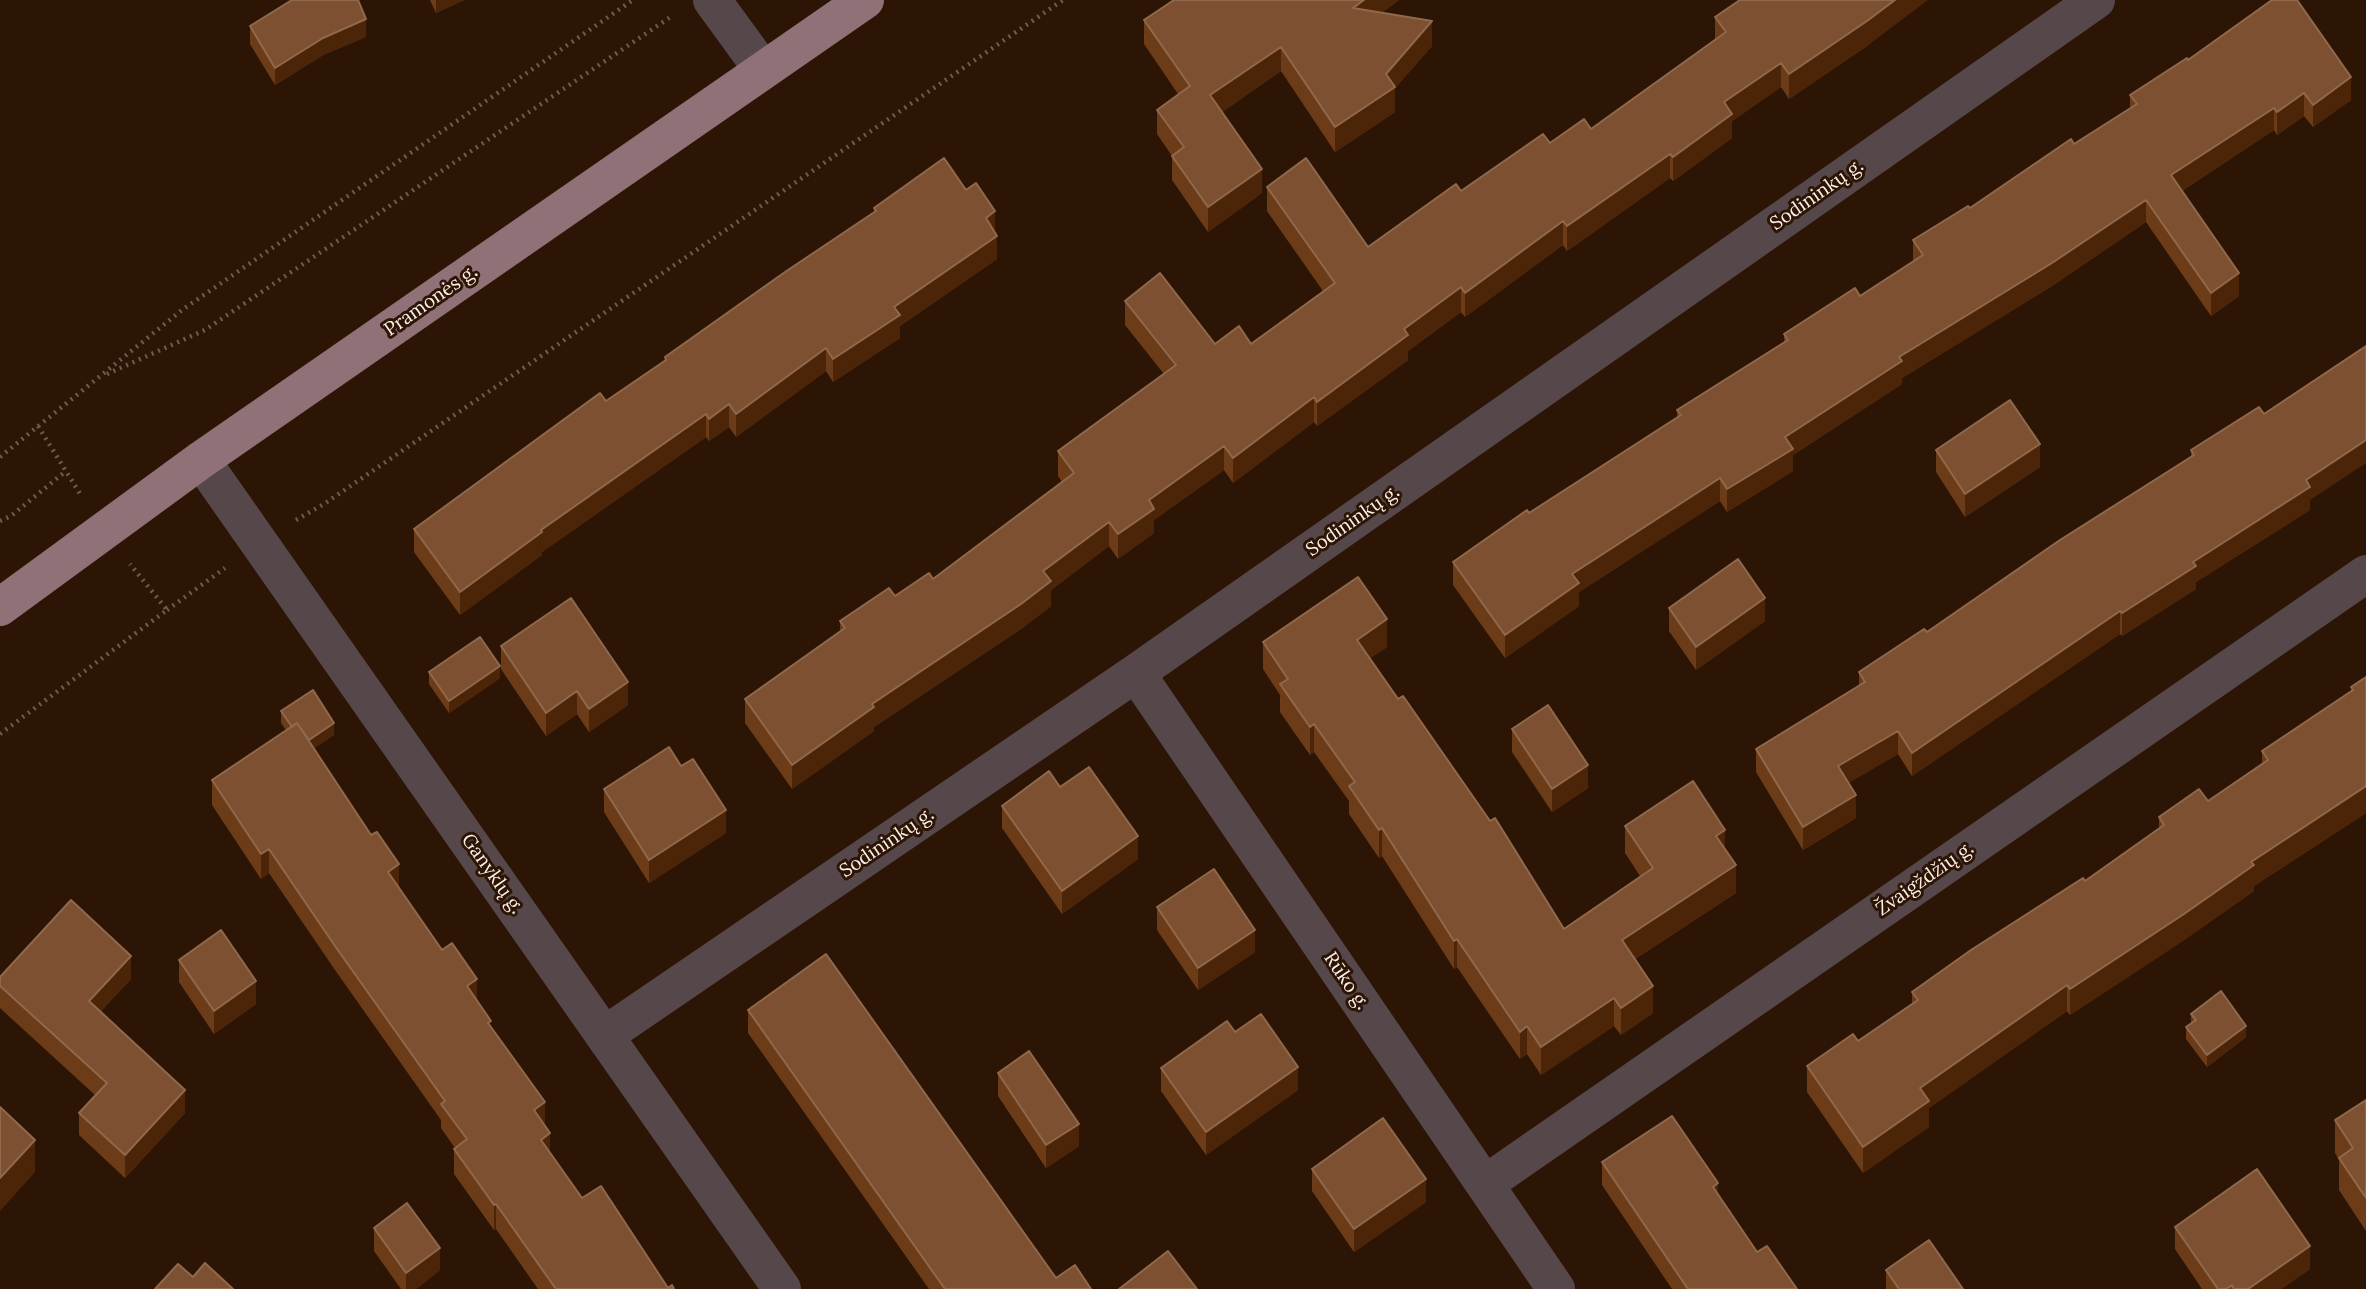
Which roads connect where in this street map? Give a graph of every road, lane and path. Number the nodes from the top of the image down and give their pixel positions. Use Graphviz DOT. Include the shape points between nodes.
graph roads {
  1 [pos="633,0"];
  2 [pos="712,0"];
  3 [pos="865,0"];
  4 [pos="1063,0"];
  5 [pos="2096,0"];
  6 [pos="673,15"];
  7 [pos="763,70"];
  8 [pos="99,377"];
  9 [pos="0,457"];
  10 [pos="201,460"];
  11 [pos="66,471"];
  12 [pos="324,504"];
  13 [pos="0,521"];
  14 [pos="259,542"];
  15 [pos="2366,574"];
  16 [pos="0,607"];
  17 [pos="167,610"];
  18 [pos="1136,673"];
  19 [pos="605,1035"];
  20 [pos="1485,1184"];
  21 [pos="782,1289"];
  22 [pos="1556,1289"];
  1 -- 8 [label="path" via="182,310"];
  2 -- 7 [label="street"];
  3 -- 7 [label="main road, Pramonės g."];
  4 -- 12 [label="path"];
  5 -- 18 [label="street, Sodininkų g."];
  6 -- 8 [label="path" via="205,330"];
  7 -- 10 [label="main road, Pramonės g."];
  8 -- 9 [label="path"];
  10 -- 14 [label="street, Ganyklų g."];
  10 -- 16 [label="main road, Pramonės g."];
  11 -- 13 [label="path"];
  14 -- 17 [label="path"];
  14 -- 19 [label="street, Ganyklų g."];
  15 -- 20 [label="street, Žvaigždžių g."];
  18 -- 19 [label="street, Sodininkų g."];
  18 -- 20 [label="street, Rūko g."];
  19 -- 21 [label="street, Ganyklų g."];
  20 -- 22 [label="street, Rūko g."];
}
